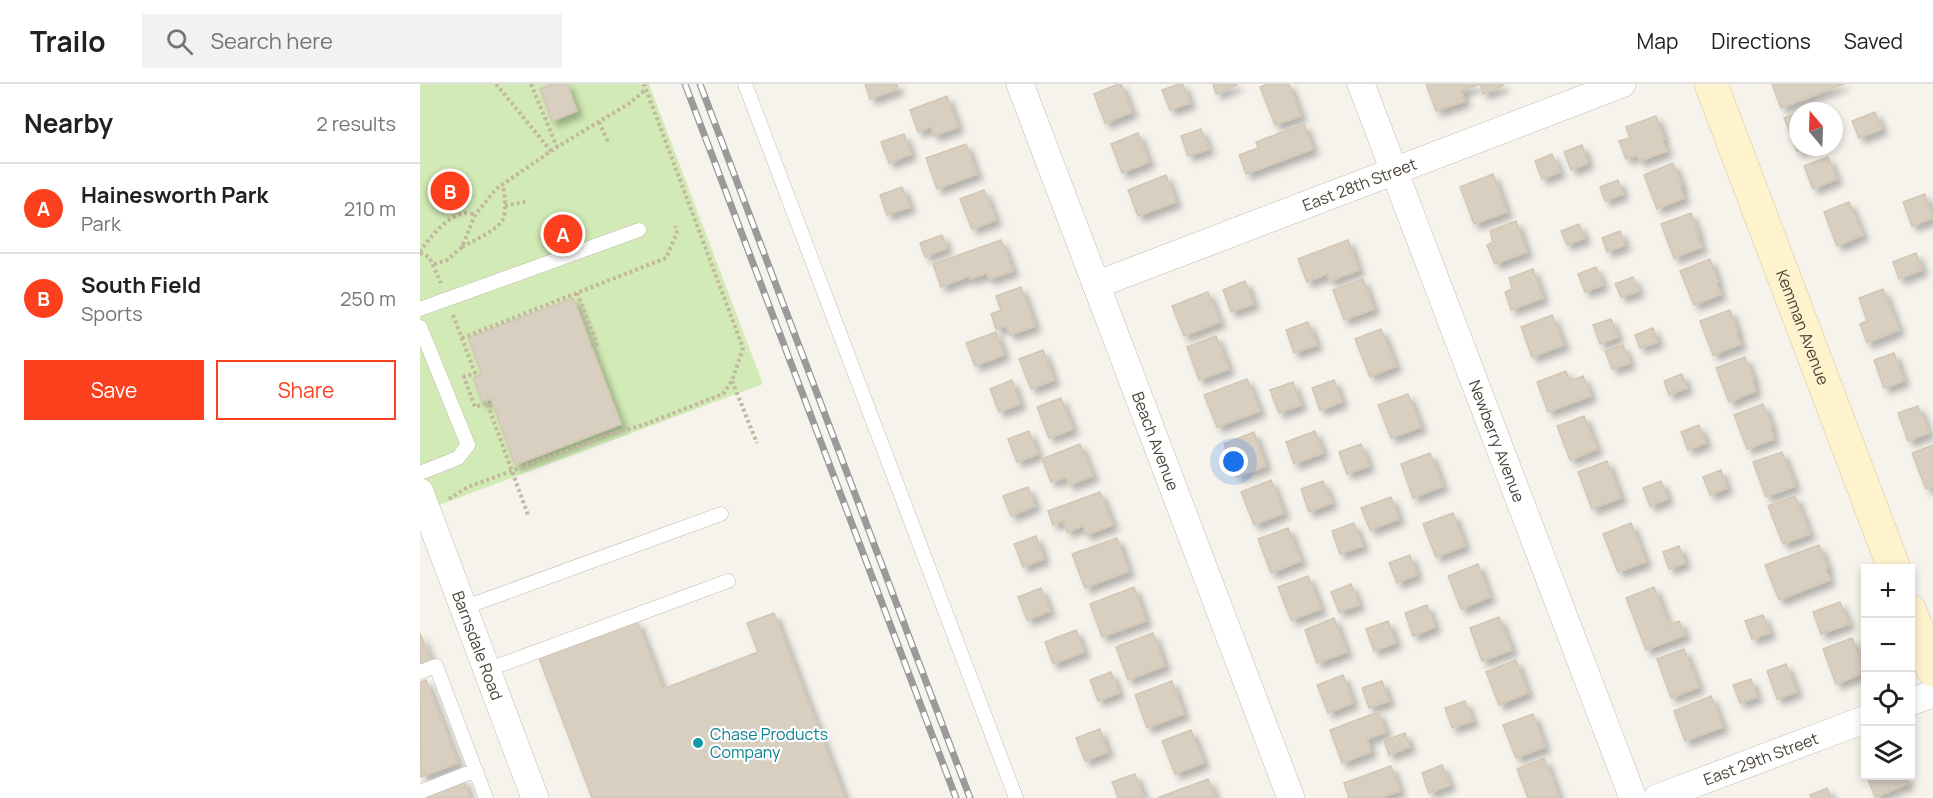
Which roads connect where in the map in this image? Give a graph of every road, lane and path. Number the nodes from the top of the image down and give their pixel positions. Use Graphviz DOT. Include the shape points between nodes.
graph roads {
  1 [pos="496,84"];
  2 [pos="531,84"];
  3 [pos="745,84"];
  4 [pos="1020,84"];
  5 [pos="1361,84"];
  6 [pos="1622,84"];
  7 [pos="1711,84"];
  8 [pos="645,87"];
  9 [pos="599,122"];
  10 [pos="609,144"];
  11 [pos="557,147"];
  12 [pos="551,151"];
  13 [pos="1395,171"];
  14 [pos="503,184"];
  15 [pos="527,201"];
  16 [pos="505,206"];
  17 [pos="476,215"];
  18 [pos="675,226"];
  19 [pos="639,230"];
  20 [pos="462,247"];
  21 [pos="420,252"];
  22 [pos="434,264"];
  23 [pos="1096,285"];
  24 [pos="577,293"];
  25 [pos="447,300"];
  26 [pos="420,309"];
  27 [pos="420,327"];
  28 [pos="462,338"];
  29 [pos="591,346"];
  30 [pos="732,381"];
  31 [pos="757,443"];
  32 [pos="512,471"];
  33 [pos="420,473"];
  34 [pos="420,492"];
  35 [pos="446,500"];
  36 [pos="721,514"];
  37 [pos="528,515"];
  38 [pos="1892,564"];
  39 [pos="728,581"];
  40 [pos="463,608"];
  41 [pos="1914,618"];
  42 [pos="487,670"];
  43 [pos="1933,670"];
  44 [pos="420,672"];
  45 [pos="1933,694"];
  46 [pos="1915,701"];
  47 [pos="1861,721"];
  48 [pos="476,770"];
  49 [pos="420,792"];
  50 [pos="486,798"];
  51 [pos="535,798"];
  52 [pos="1016,798"];
  53 [pos="1291,798"];
  54 [pos="1633,798"];
  55 [pos="1657,798"];
  1 -- 12 [label="path"];
  2 -- 11 [label="path"];
  3 -- 52 [label="lane"];
  4 -- 23 [label="street, Beach Avenue"];
  5 -- 13 [label="street, Newberry Avenue"];
  6 -- 13 [label="street, East 28th Street"];
  7 -- 38 [label="street, Kemman Avenue"];
  8 -- 9 [label="path" via="630,103"];
  8 -- 30 [label="path" via="743,348"];
  9 -- 10 [label="path"];
  9 -- 11 [label="path"];
  11 -- 12 [label="path"];
  12 -- 14 [label="path"];
  13 -- 23 [label="street, East 28th Street"];
  13 -- 54 [label="street, Newberry Avenue"];
  14 -- 16 [label="path"];
  14 -- 17 [label="path"];
  15 -- 16 [label="path"];
  16 -- 20 [label="path" via="503,219 494,229"];
  17 -- 20 [label="path"];
  17 -- 21 [label="path" via="460,215 440,225"];
  18 -- 24 [label="path" via="677,233 666,258"];
  19 -- 25 [label="lane"];
  20 -- 22 [label="path" via="447,260"];
  21 -- 22 [label="path"];
  22 -- 25 [label="path"];
  23 -- 53 [label="street, Beach Avenue"];
  24 -- 28 [label="path"];
  24 -- 29 [label="path" via="597,344"];
  25 -- 26 [label="lane"];
  25 -- 28 [label="path"];
  27 -- 33 [label="lane" via="468,445 458,458"];
  28 -- 32 [label="path" via="475,373 464,377 476,407 486,403"];
  30 -- 31 [label="path"];
  30 -- 32 [label="path" via="723,394"];
  32 -- 35 [label="path" via="468,487"];
  32 -- 37 [label="path"];
  34 -- 40 [label="street, Barnsdale Road"];
  36 -- 40 [label="lane"];
  39 -- 42 [label="lane"];
  40 -- 42 [label="street, Barnsdale Road"];
  41 -- 43 [label="street"];
  42 -- 51 [label="street, Barnsdale Road"];
  44 -- 48 [label="lane" via="436,666"];
  45 -- 46 [label="street"];
  47 -- 55 [label="street, East 29th Street"];
  48 -- 49 [label="lane"];
  48 -- 50 [label="lane"];
}
